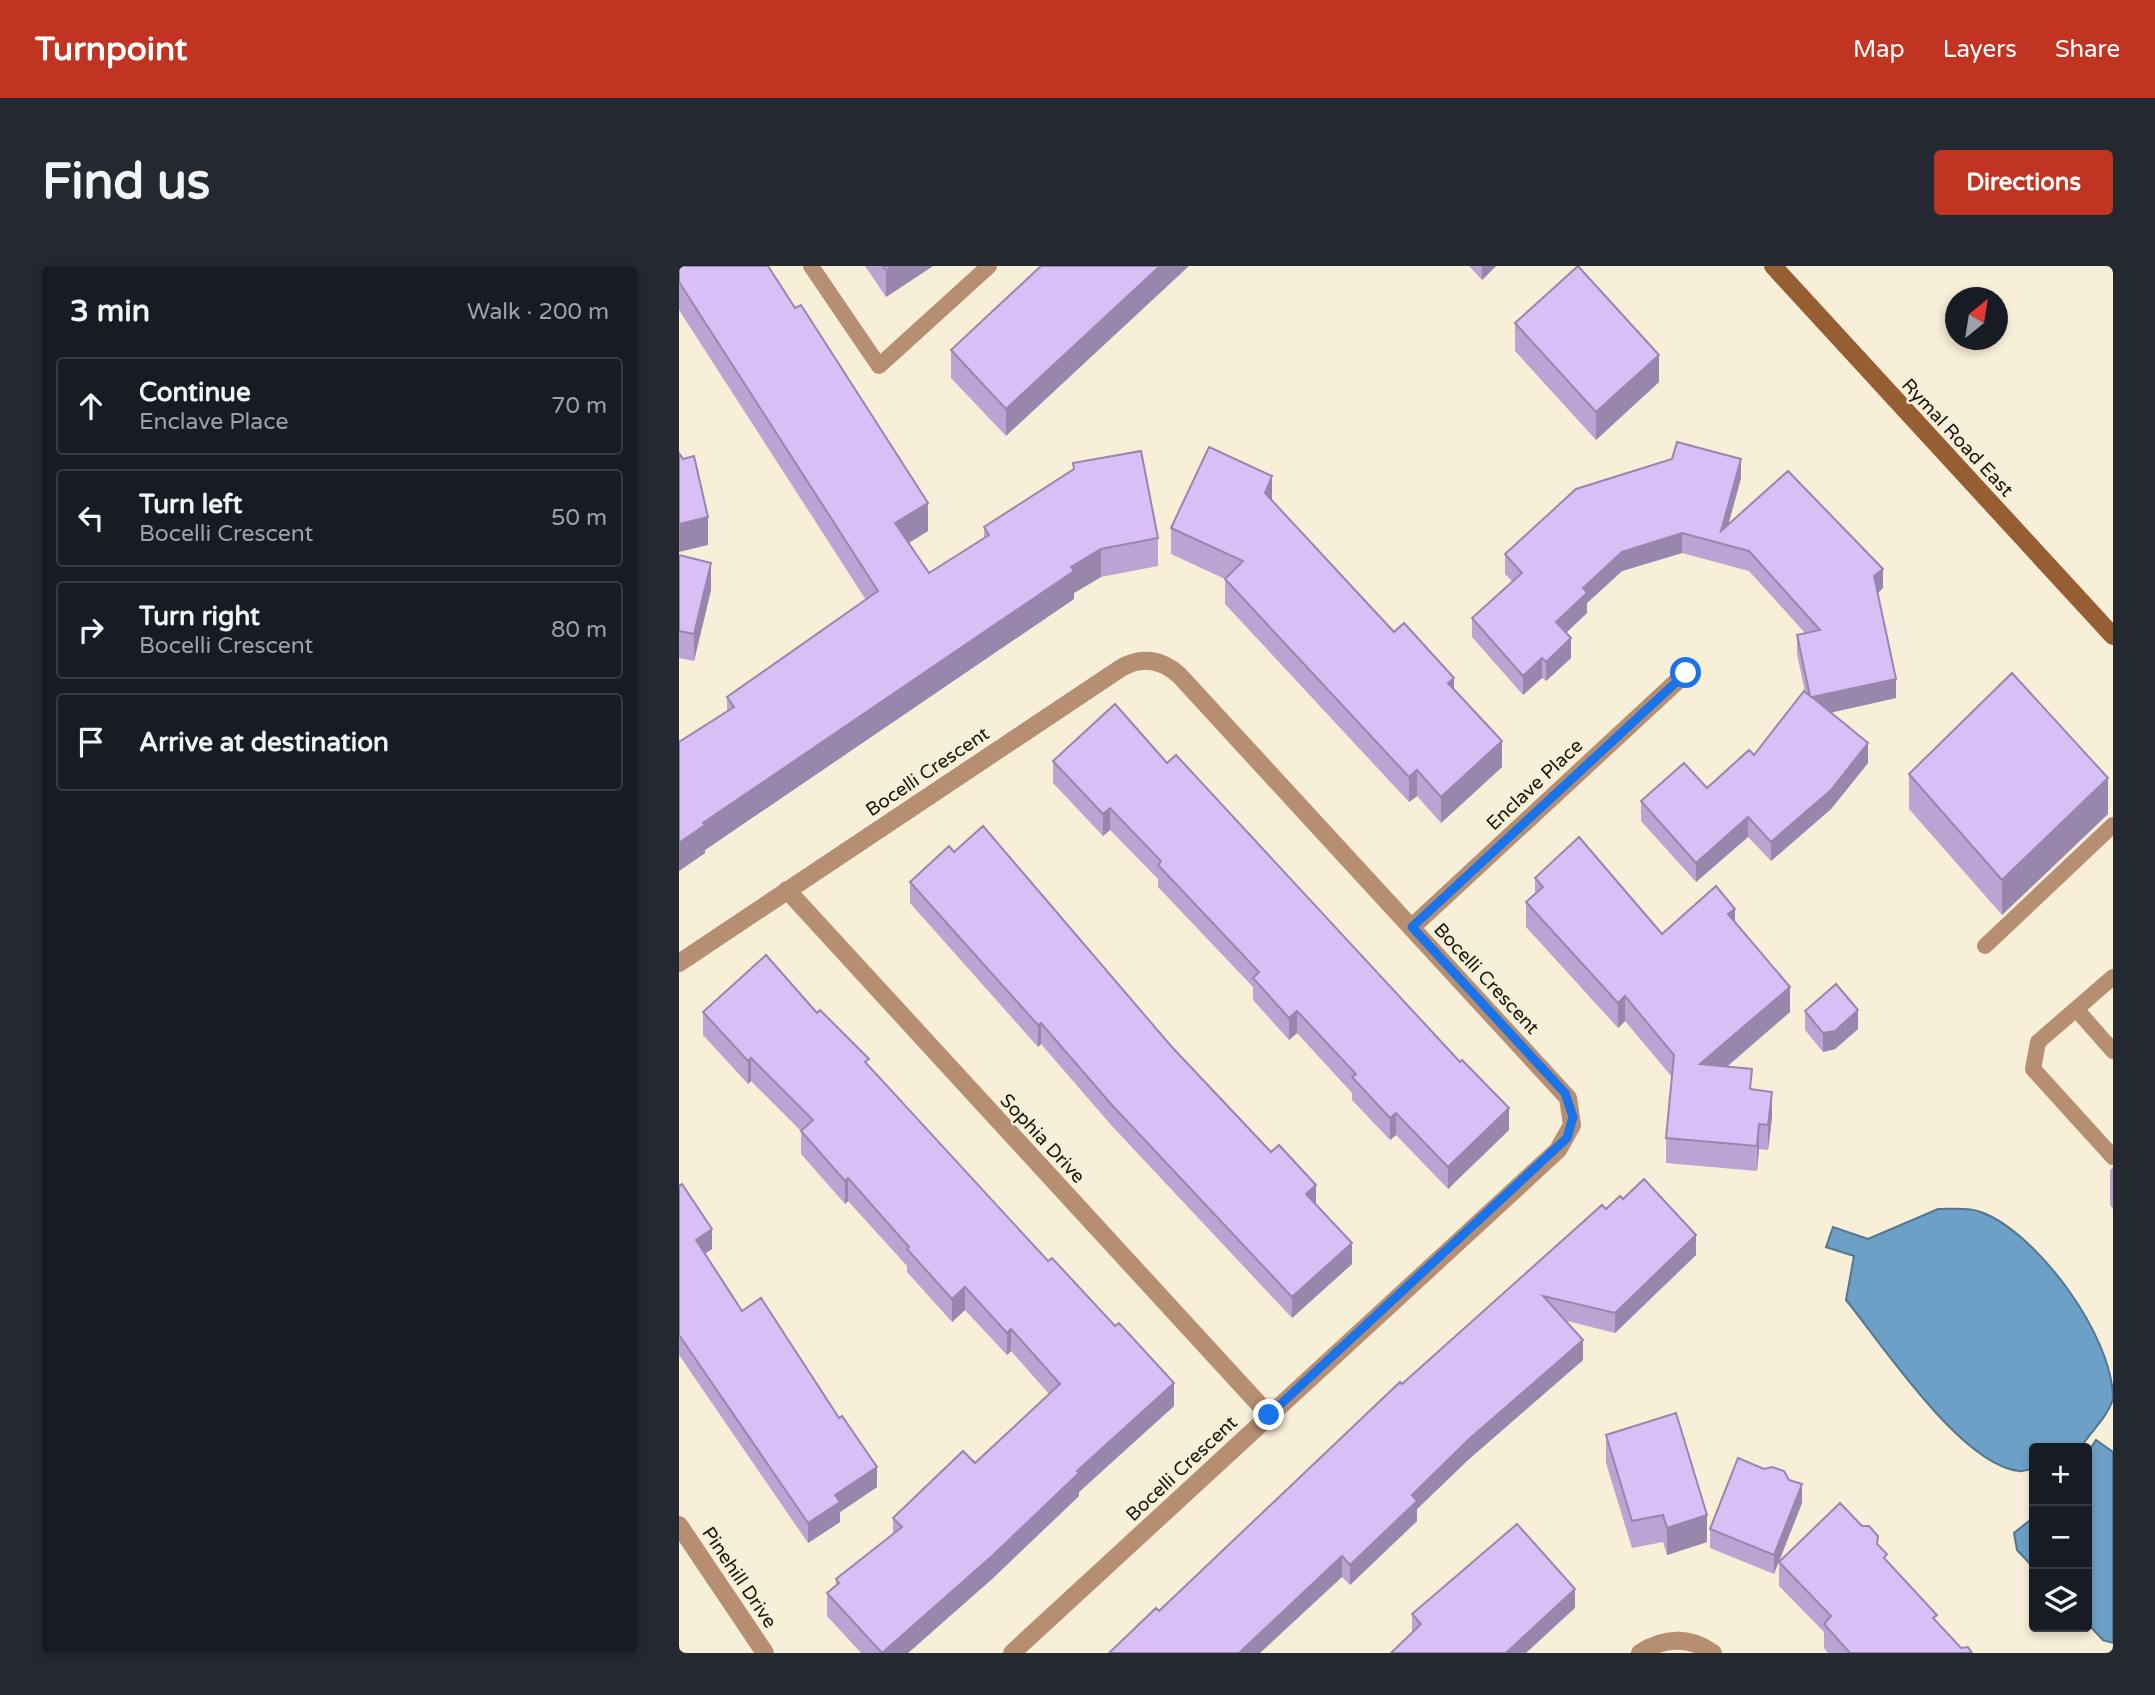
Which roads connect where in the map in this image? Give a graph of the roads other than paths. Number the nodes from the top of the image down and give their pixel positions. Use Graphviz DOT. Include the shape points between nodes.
graph roads {
  1 [pos="811,266"];
  2 [pos="989,266"];
  3 [pos="1773,266"];
  4 [pos="2113,636"];
  5 [pos="1686,673"];
  6 [pos="2113,825"];
  7 [pos="787,890"];
  8 [pos="1412,927"];
  9 [pos="1985,946"];
  10 [pos="679,962"];
  11 [pos="2110,986"];
  12 [pos="2076,1009"];
  13 [pos="2113,1051"];
  14 [pos="2113,1157"];
  15 [pos="1269,1415"];
  16 [pos="679,1524"];
  17 [pos="765,1653"];
  18 [pos="1012,1653"];
  19 [pos="1640,1653"];
  20 [pos="1713,1653"];
  1 -- 2 [label="lane" via="879,366"];
  3 -- 4 [label="main road, Rymal Road East"];
  5 -- 8 [label="street, Enclave Place"];
  6 -- 9 [label="lane"];
  7 -- 8 [label="street, Bocelli Crescent" via="1121,668 1150,660 1179,676"];
  7 -- 10 [label="street, Bocelli Crescent"];
  7 -- 15 [label="street, Sophia Drive"];
  8 -- 15 [label="street, Bocelli Crescent" via="1560,1087 1572,1109 1570,1132 1558,1150"];
  11 -- 12 [label="lane"];
  12 -- 13 [label="lane"];
  12 -- 14 [label="lane" via="2038,1042 2033,1069"];
  15 -- 18 [label="street, Bocelli Crescent"];
  16 -- 17 [label="street, Pinehill Drive"];
  19 -- 20 [label="street" via="1678,1639"];
}
